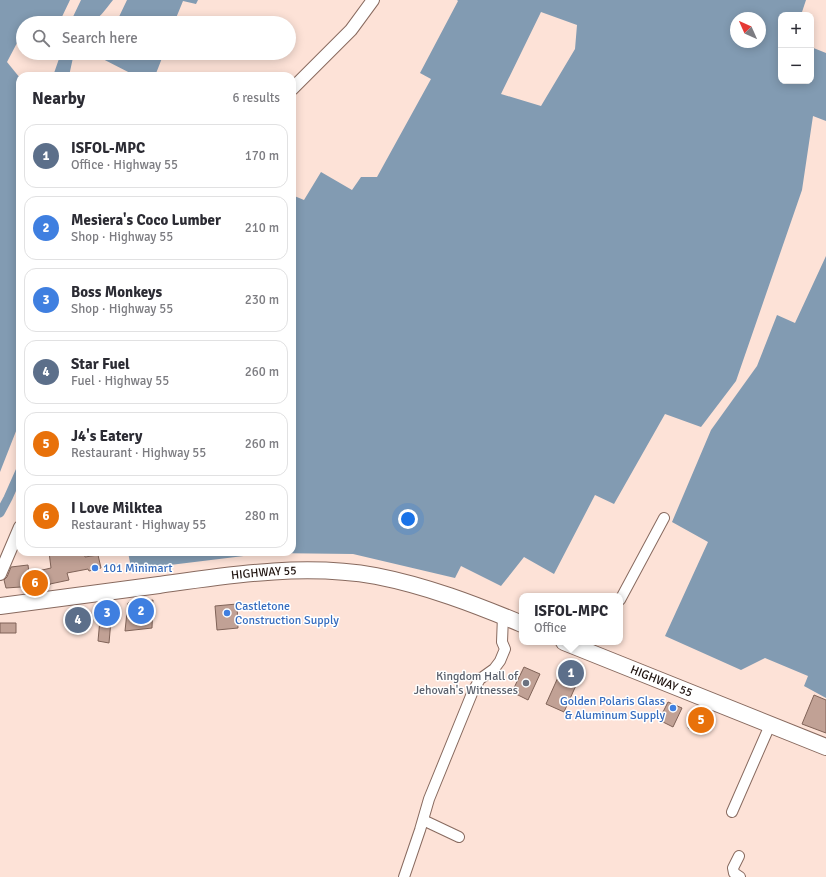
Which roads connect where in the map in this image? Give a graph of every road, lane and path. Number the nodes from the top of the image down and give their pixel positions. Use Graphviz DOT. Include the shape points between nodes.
graph roads {
  1 [pos="373,0"];
  2 [pos="296,85"];
  3 [pos="664,518"];
  4 [pos="16,536"];
  5 [pos="0,574"];
  6 [pos="623,594"];
  7 [pos="0,606"];
  8 [pos="502,616"];
  9 [pos="519,623"];
  10 [pos="580,645"];
  11 [pos="590,647"];
  12 [pos="770,725"];
  13 [pos="826,747"];
  14 [pos="732,812"];
  15 [pos="423,820"];
  16 [pos="459,837"];
  17 [pos="739,856"];
  18 [pos="404,877"];
  19 [pos="740,877"];
  1 -- 2 [label="street" via="351,30"];
  3 -- 6 [label="street"];
  4 -- 5 [label="street"];
  7 -- 8 [label="highway, HIGHWAY 55" via="241,574 297,570 375,576 454,596"];
  8 -- 9 [label="highway, HIGHWAY 55"];
  8 -- 15 [label="street" via="502,642 506,649 494,669 480,679 473,691"];
  10 -- 11 [label="highway, HIGHWAY 55"];
  11 -- 12 [label="highway, HIGHWAY 55"];
  12 -- 13 [label="highway, HIGHWAY 55"];
  12 -- 14 [label="street"];
  15 -- 16 [label="street"];
  15 -- 18 [label="street"];
  17 -- 19 [label="street" via="732,868"];
}
